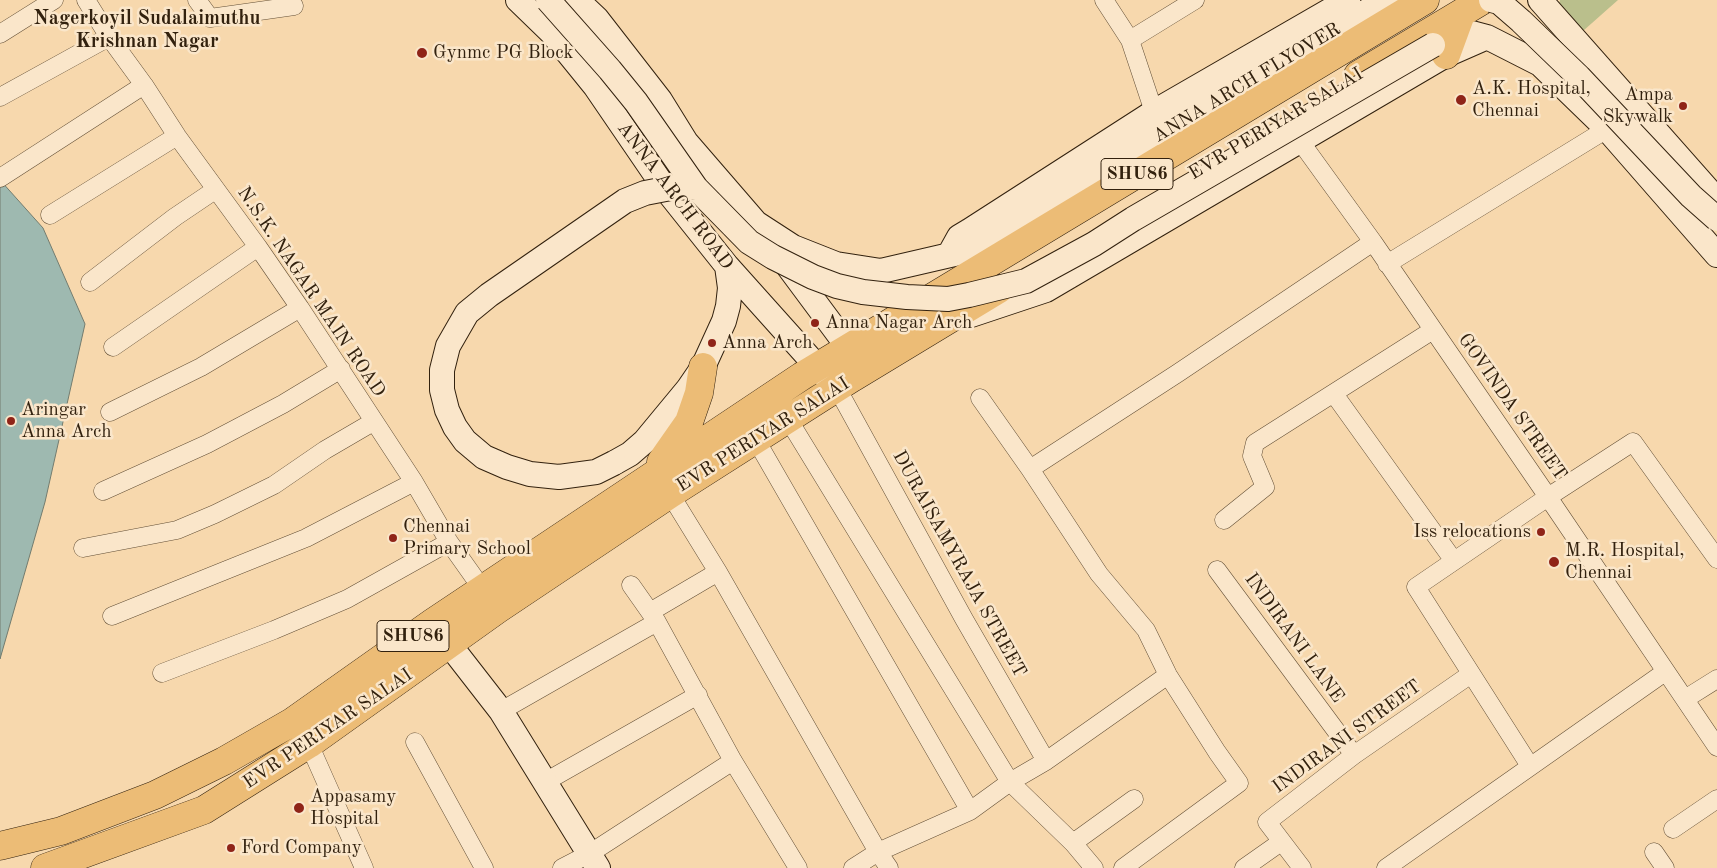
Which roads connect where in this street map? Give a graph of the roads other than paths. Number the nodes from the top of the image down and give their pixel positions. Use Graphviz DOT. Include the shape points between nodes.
graph roads {
  1 [pos="54,0"];
  2 [pos="86,0"];
  3 [pos="197,0"];
  4 [pos="286,0"];
  5 [pos="518,0"];
  6 [pos="548,0"];
  7 [pos="577,0"];
  8 [pos="1104,0"];
  9 [pos="1195,0"];
  10 [pos="1348,0"];
  11 [pos="1392,0"];
  12 [pos="1425,0"];
  13 [pos="1491,0"];
  14 [pos="1540,0"];
  15 [pos="1453,31"];
  16 [pos="0,34"];
  17 [pos="108,37"];
  18 [pos="1572,37"];
  19 [pos="1130,40"];
  20 [pos="1540,64"];
  21 [pos="144,84"];
  22 [pos="0,97"];
  23 [pos="1154,112"];
  24 [pos="1607,129"];
  25 [pos="177,136"];
  26 [pos="1300,141"];
  27 [pos="686,142"];
  28 [pos="650,166"];
  29 [pos="0,178"];
  30 [pos="722,184"];
  31 [pos="696,188"];
  32 [pos="215,190"];
  33 [pos="1717,200"];
  34 [pos="50,215"];
  35 [pos="686,215"];
  36 [pos="1717,219"];
  37 [pos="756,223"];
  38 [pos="1373,242"];
  39 [pos="985,243"];
  40 [pos="258,247"];
  41 [pos="950,255"];
  42 [pos="1717,255"];
  43 [pos="1387,264"];
  44 [pos="727,266"];
  45 [pos="964,278"];
  46 [pos="90,282"];
  47 [pos="300,308"];
  48 [pos="936,326"];
  49 [pos="1433,330"];
  50 [pos="113,346"];
  51 [pos="849,347"];
  52 [pos="817,366"];
  53 [pos="703,367"];
  54 [pos="341,369"];
  55 [pos="865,371"];
  56 [pos="837,388"];
  57 [pos="1334,394"];
  58 [pos="980,398"];
  59 [pos="110,412"];
  60 [pos="788,419"];
  61 [pos="373,422"];
  62 [pos="756,440"];
  63 [pos="1030,469"];
  64 [pos="648,479"];
  65 [pos="414,482"];
  66 [pos="103,491"];
  67 [pos="670,494"];
  68 [pos="1548,497"];
  69 [pos="1224,520"];
  70 [pos="449,542"];
  71 [pos="83,548"];
  72 [pos="1717,559"];
  73 [pos="1454,560"];
  74 [pos="1217,570"];
  75 [pos="718,572"];
  76 [pos="631,586"];
  77 [pos="490,600"];
  78 [pos="112,616"];
  79 [pos="653,617"];
  80 [pos="432,623"];
  81 [pos="451,644"];
  82 [pos="1665,672"];
  83 [pos="162,673"];
  84 [pos="1471,674"];
  85 [pos="1168,675"];
  86 [pos="1717,679"];
  87 [pos="698,695"];
  88 [pos="1685,699"];
  89 [pos="501,711"];
  90 [pos="415,742"];
  91 [pos="309,744"];
  92 [pos="1717,747"];
  93 [pos="1354,755"];
  94 [pos="734,761"];
  95 [pos="1046,761"];
  96 [pos="1530,766"];
  97 [pos="545,782"];
  98 [pos="1010,782"];
  99 [pos="1134,799"];
  100 [pos="1717,799"];
  101 [pos="970,811"];
  102 [pos="1673,829"];
  103 [pos="1281,842"];
  104 [pos="1072,843"];
  105 [pos="0,846"];
  106 [pos="878,852"];
  107 [pos="1654,852"];
  108 [pos="593,861"];
  109 [pos="46,868"];
  110 [pos="364,868"];
  111 [pos="484,868"];
  112 [pos="562,868"];
  113 [pos="798,868"];
  114 [pos="853,868"];
  115 [pos="889,868"];
  116 [pos="1094,868"];
  117 [pos="1123,868"];
  118 [pos="1244,868"];
  119 [pos="1302,868"];
  120 [pos="1386,868"];
  121 [pos="1665,868"];
  1 -- 16 [label="street"];
  2 -- 17 [label="street, N.S.K. NAGAR MAIN ROAD"];
  3 -- 4 [label="street" via="210,18 294,6"];
  5 -- 28 [label="main road, ANNA ARCH ROAD" via="552,33 595,86"];
  6 -- 31 [label="main road, bridge" via="636,102"];
  7 -- 27 [label="main road" via="597,19 654,93"];
  8 -- 19 [label="street"];
  9 -- 19 [label="street"];
  10 -- 23 [label="main road"];
  11 -- 39 [label="main road, ANNA ARCH FLYOVER" via="1358,15"];
  12 -- 45 [label="main road, EVR PERIYAR SALAI / SHU86"];
  13 -- 36 [label="main road, bridge" via="1499,2 1521,21 1579,77 1691,196"];
  14 -- 18 [label="main road"];
  15 -- 20 [label="main road" via="1476,33"];
  15 -- 26 [label="main road" via="1339,117"];
  15 -- 31 [label="main road, bridge" via="1094,244 1026,281 969,295 948,299 907,298 837,286 813,277 749,242"];
  15 -- 48 [label="main road, EVR PERIYAR SALAI / SHU86"];
  17 -- 21 [label="street, N.S.K. NAGAR MAIN ROAD"];
  17 -- 22 [label="street"];
  18 -- 20 [label="main road"];
  18 -- 33 [label="main road"];
  19 -- 23 [label="street"];
  20 -- 24 [label="main road"];
  21 -- 25 [label="street, N.S.K. NAGAR MAIN ROAD"];
  21 -- 29 [label="street"];
  23 -- 41 [label="main road" via="959,237"];
  24 -- 42 [label="main road"];
  24 -- 43 [label="street"];
  25 -- 32 [label="street, N.S.K. NAGAR MAIN ROAD"];
  25 -- 34 [label="street"];
  26 -- 38 [label="street, GOVINDA STREET"];
  26 -- 48 [label="main road" via="1046,290"];
  27 -- 28 [label="main road"];
  27 -- 30 [label="main road"];
  28 -- 35 [label="main road, ANNA ARCH ROAD"];
  30 -- 35 [label="main road"];
  30 -- 37 [label="main road"];
  31 -- 53 [label="main road, bridge" via="676,187 645,193 618,205 489,295 467,313 448,346 442,370 442,390 455,427 465,441 484,457 530,474 559,477 596,472 630,454 688,389"];
  32 -- 40 [label="street, N.S.K. NAGAR MAIN ROAD"];
  32 -- 46 [label="street"];
  35 -- 44 [label="main road, ANNA ARCH ROAD"];
  37 -- 41 [label="main road" via="793,247 836,264 881,271"];
  37 -- 51 [label="main road"];
  38 -- 43 [label="street, GOVINDA STREET"];
  38 -- 63 [label="street"];
  39 -- 41 [label="main road, ANNA ARCH FLYOVER"];
  39 -- 45 [label="main road"];
  40 -- 47 [label="street, N.S.K. NAGAR MAIN ROAD"];
  40 -- 50 [label="street"];
  43 -- 49 [label="street, GOVINDA STREET"];
  44 -- 52 [label="main road, ANNA ARCH ROAD"];
  44 -- 53 [label="main road" via="728,306"];
  45 -- 51 [label="main road, EVR PERIYAR SALAI / SHU86"];
  47 -- 54 [label="street, N.S.K. NAGAR MAIN ROAD"];
  47 -- 59 [label="street" via="201,366"];
  48 -- 55 [label="main road, EVR PERIYAR SALAI / SHU86"];
  49 -- 57 [label="street"];
  49 -- 68 [label="street, GOVINDA STREET"];
  51 -- 52 [label="main road, EVR PERIYAR SALAI / SHU86"];
  51 -- 55 [label="main road"];
  52 -- 56 [label="main road, ANNA ARCH ROAD"];
  52 -- 64 [label="main road, EVR PERIYAR SALAI / SHU86"];
  53 -- 64 [label="main road" via="699,393 688,422"];
  54 -- 61 [label="street, N.S.K. NAGAR MAIN ROAD"];
  54 -- 66 [label="street" via="207,444"];
  55 -- 56 [label="main road, EVR PERIYAR SALAI / SHU86"];
  56 -- 60 [label="main road, EVR PERIYAR SALAI / SHU86"];
  56 -- 95 [label="street, DURAISAMYRAJA STREET"];
  57 -- 69 [label="street" via="1256,443 1252,456 1265,487"];
  57 -- 73 [label="street"];
  58 -- 63 [label="street"];
  60 -- 62 [label="main road, EVR PERIYAR SALAI / SHU86"];
  60 -- 98 [label="street"];
  61 -- 65 [label="street, N.S.K. NAGAR MAIN ROAD"];
  61 -- 71 [label="street" via="274,485 215,514 177,530"];
  62 -- 67 [label="main road, EVR PERIYAR SALAI / SHU86"];
  62 -- 101 [label="street"];
  63 -- 85 [label="street" via="1099,574 1146,630"];
  64 -- 77 [label="main road, EVR PERIYAR SALAI / SHU86"];
  65 -- 70 [label="street, N.S.K. NAGAR MAIN ROAD"];
  65 -- 78 [label="street" via="306,538"];
  67 -- 75 [label="street"];
  67 -- 77 [label="main road, EVR PERIYAR SALAI / SHU86"];
  68 -- 72 [label="street" via="1633,442"];
  68 -- 73 [label="street"];
  68 -- 82 [label="street, GOVINDA STREET"];
  70 -- 77 [label="street, N.S.K. NAGAR MAIN ROAD"];
  70 -- 83 [label="street" via="347,599"];
  73 -- 84 [label="street" via="1416,587"];
  74 -- 93 [label="street, INDIRANI LANE"];
  75 -- 79 [label="street"];
  75 -- 106 [label="street"];
  76 -- 79 [label="street"];
  77 -- 80 [label="main road, EVR PERIYAR SALAI / SHU86"];
  77 -- 81 [label="main road, EVR PERIYAR SALAI / SHU86"];
  79 -- 87 [label="street"];
  79 -- 89 [label="street"];
  80 -- 81 [label="main road"];
  80 -- 105 [label="main road, EVR PERIYAR SALAI / SHU86" via="292,722 224,761 155,795 61,832"];
  81 -- 89 [label="main road"];
  81 -- 91 [label="main road, EVR PERIYAR SALAI / SHU86"];
  82 -- 88 [label="street, GOVINDA STREET"];
  82 -- 96 [label="street"];
  84 -- 93 [label="street, INDIRANI STREET"];
  84 -- 96 [label="street"];
  85 -- 95 [label="street"];
  85 -- 117 [label="street" via="1239,783"];
  86 -- 88 [label="street"];
  87 -- 94 [label="street"];
  87 -- 97 [label="street"];
  88 -- 92 [label="street, GOVINDA STREET"];
  89 -- 97 [label="main road"];
  90 -- 111 [label="street"];
  91 -- 109 [label="main road, EVR PERIYAR SALAI / SHU86" via="204,810"];
  91 -- 110 [label="street"];
  93 -- 103 [label="street, INDIRANI STREET" via="1267,822"];
  94 -- 108 [label="street"];
  94 -- 113 [label="street"];
  95 -- 98 [label="street"];
  96 -- 120 [label="street"];
  97 -- 108 [label="main road"];
  98 -- 101 [label="street"];
  98 -- 104 [label="street"];
  99 -- 104 [label="street"];
  100 -- 102 [label="street"];
  101 -- 106 [label="street"];
  103 -- 118 [label="street"];
  103 -- 119 [label="street, INDIRANI STREET"];
  104 -- 116 [label="street"];
  106 -- 114 [label="street"];
  106 -- 115 [label="street"];
  107 -- 121 [label="street"];
  108 -- 112 [label="street"];
}
